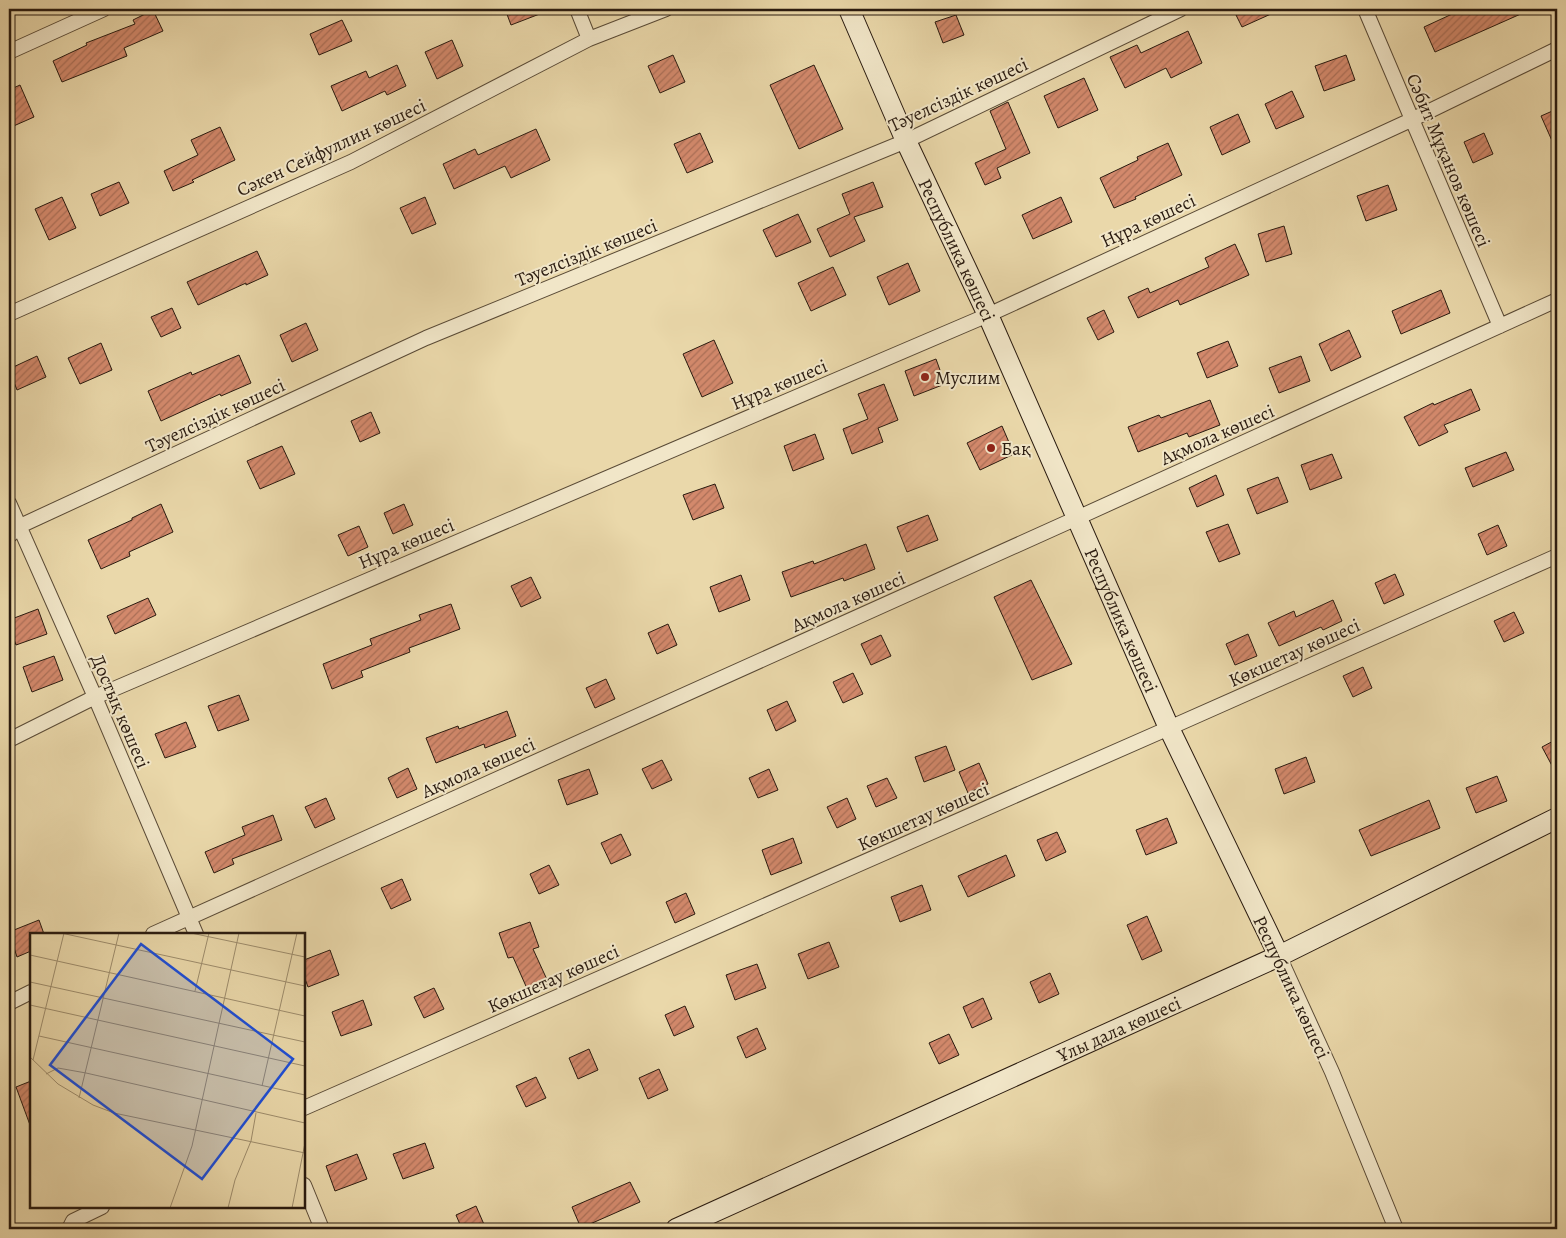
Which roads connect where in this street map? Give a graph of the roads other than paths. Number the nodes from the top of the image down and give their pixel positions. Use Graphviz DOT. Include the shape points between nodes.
graph roads {
  1 [pos="104,9"];
  2 [pos="577,9"];
  3 [pos="666,9"];
  4 [pos="849,9"];
  5 [pos="1182,9"];
  6 [pos="1365,9"];
  7 [pos="589,39"];
  8 [pos="1557,50"];
  9 [pos="9,52"];
  10 [pos="1411,120"];
  11 [pos="906,141"];
  12 [pos="1557,300"];
  13 [pos="9,314"];
  14 [pos="988,315"];
  15 [pos="1500,326"];
  16 [pos="9,503"];
  17 [pos="1078,518"];
  18 [pos="20,526"];
  19 [pos="9,536"];
  20 [pos="1557,556"];
  21 [pos="95,697"];
  22 [pos="1169,728"];
  23 [pos="9,740"];
  24 [pos="1557,818"];
  25 [pos="189,917"];
  26 [pos="155,933"];
  27 [pos="196,933"];
  28 [pos="1279,956"];
  29 [pos="30,992"];
  30 [pos="9,1003"];
  31 [pos="305,1108"];
  32 [pos="305,1187"];
  33 [pos="100,1208"];
  34 [pos="68,1229"];
  35 [pos="322,1229"];
  36 [pos="676,1229"];
  37 [pos="1396,1229"];
  1 -- 9 [label="street"];
  2 -- 7 [label="street"];
  3 -- 7 [label="street, Сәкен Сейфуллин көшесі"];
  4 -- 11 [label="street, Республика көшесі"];
  5 -- 11 [label="street, Тәуелсіздік көшесі"];
  6 -- 10 [label="street, Сәбит Мұқанов көшесі"];
  7 -- 13 [label="street, Сәкен Сейфуллин көшесі" via="351,162"];
  8 -- 10 [label="street, Нұра көшесі"];
  10 -- 14 [label="street, Нұра көшесі"];
  10 -- 15 [label="street, Сәбит Мұқанов көшесі"];
  11 -- 14 [label="street, Республика көшесі"];
  11 -- 18 [label="street, Тәуелсіздік көшесі" via="426,338"];
  12 -- 15 [label="street, Ақмола көшесі"];
  14 -- 17 [label="street, Республика көшесі"];
  14 -- 21 [label="street, Нұра көшесі"];
  15 -- 17 [label="street, Ақмола көшесі"];
  16 -- 18 [label="street, Достық көшесі"];
  17 -- 22 [label="street, Республика көшесі"];
  17 -- 25 [label="street, Ақмола көшесі"];
  18 -- 19 [label="street, Тәуелсіздік көшесі"];
  18 -- 21 [label="street, Достық көшесі"];
  20 -- 22 [label="street, Көкшетау көшесі"];
  21 -- 23 [label="street, Нұра көшесі"];
  21 -- 25 [label="street, Достық көшесі"];
  22 -- 28 [label="street, Республика көшесі"];
  22 -- 31 [label="street, Көкшетау көшесі"];
  24 -- 28 [label="street, Ұлы дала көшесі"];
  25 -- 26 [label="street, Ақмола көшесі"];
  25 -- 27 [label="street, Достық көшесі"];
  28 -- 36 [label="street, Ұлы дала көшесі"];
  28 -- 37 [label="street, Республика көшесі" via="1332,1072"];
  29 -- 30 [label="street"];
  32 -- 35 [label="street"];
  33 -- 34 [label="street" via="73,1221"];
}
